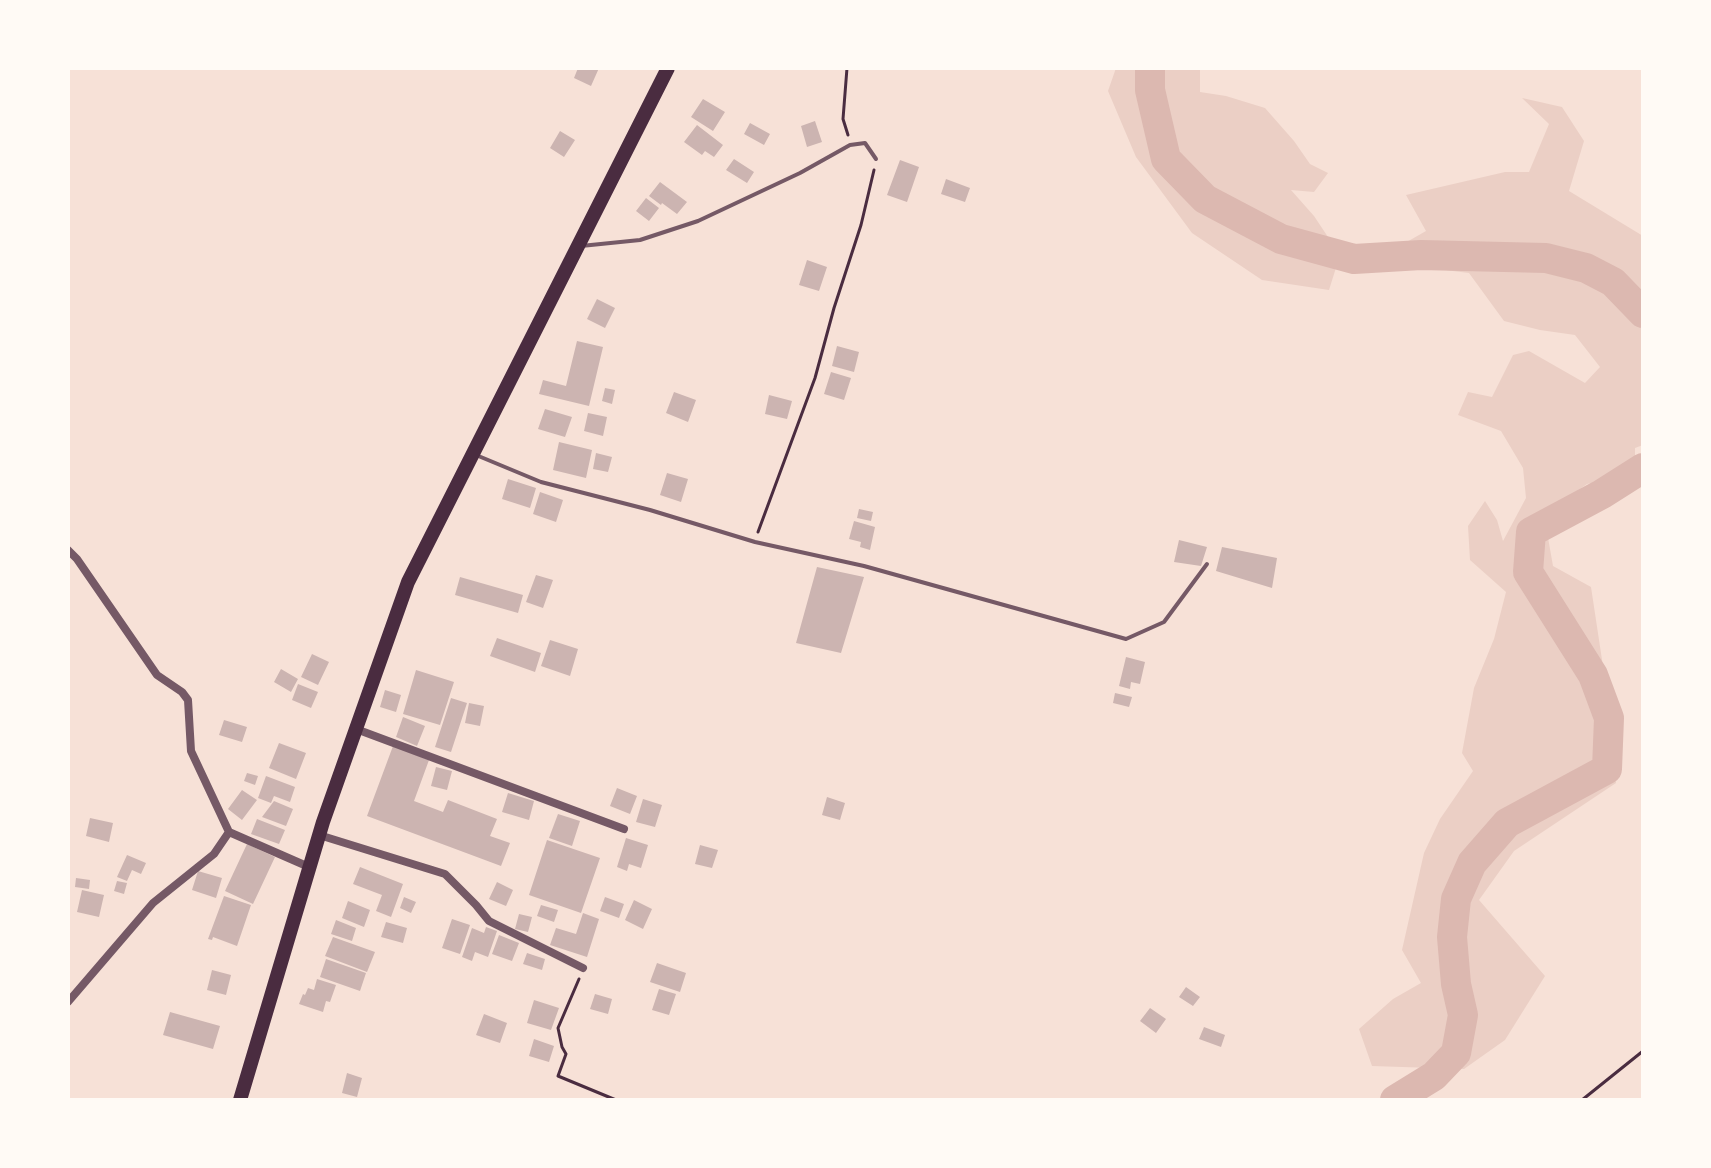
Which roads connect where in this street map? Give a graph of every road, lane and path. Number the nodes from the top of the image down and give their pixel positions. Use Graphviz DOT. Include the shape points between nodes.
graph roads {
  1 [pos="668,68"];
  2 [pos="847,68"];
  3 [pos="850,145"];
  4 [pos="876,159"];
  5 [pos="579,246"];
  6 [pos="473,454"];
  7 [pos="755,542"];
  8 [pos="68,550"];
  9 [pos="1207,564"];
  10 [pos="356,729"];
  11 [pos="624,829"];
  12 [pos="229,832"];
  13 [pos="319,835"];
  14 [pos="309,867"];
  15 [pos="583,968"];
  16 [pos="68,1002"];
  17 [pos="1643,1051"];
  18 [pos="240,1100"];
  19 [pos="616,1100"];
  20 [pos="1582,1100"];
  1 -- 5 [label="main road"];
  2 -- 3 [label="path" via="843,119"];
  3 -- 4 [label="lane" via="865,143"];
  3 -- 5 [label="lane" via="698,221 640,240"];
  4 -- 7 [label="path" via="815,378"];
  5 -- 6 [label="main road"];
  6 -- 7 [label="lane" via="541,482"];
  6 -- 10 [label="main road" via="408,582"];
  7 -- 9 [label="lane" via="864,566 1126,639 1164,622"];
  8 -- 12 [label="street" via="157,675 188,700 191,751"];
  10 -- 11 [label="street"];
  10 -- 13 [label="main road"];
  12 -- 14 [label="street"];
  12 -- 16 [label="street" via="214,854 153,903"];
  13 -- 14 [label="main road"];
  13 -- 15 [label="street" via="445,874 489,921"];
  14 -- 18 [label="main road"];
  15 -- 19 [label="path" via="558,1028 566,1054 558,1076"];
  17 -- 20 [label="path"];
}
